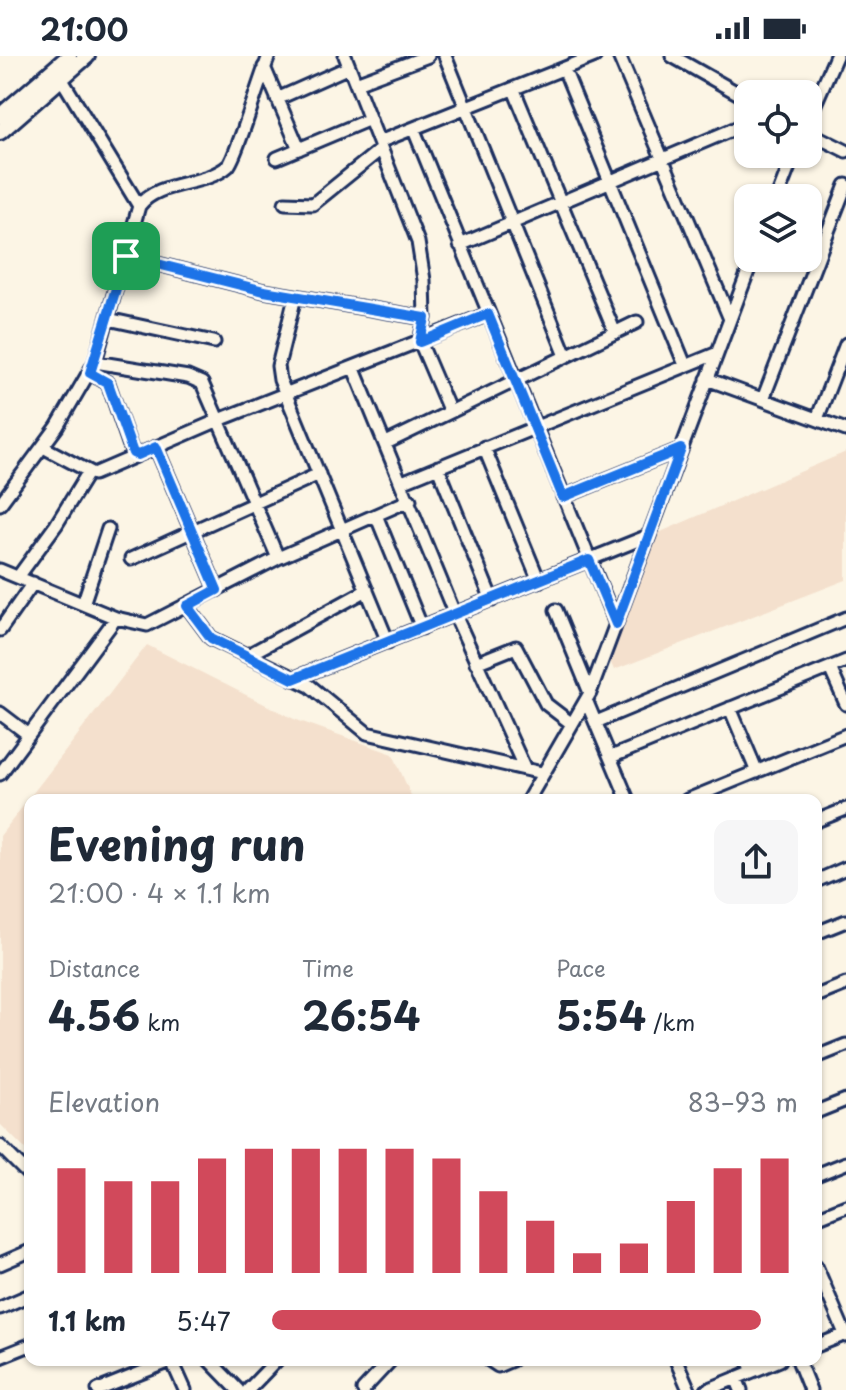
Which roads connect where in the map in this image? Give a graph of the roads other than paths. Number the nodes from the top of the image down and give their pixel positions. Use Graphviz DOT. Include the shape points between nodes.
graph roads {
  1 [pos="69,56"];
  2 [pos="87,56"];
  3 [pos="428,56"];
  4 [pos="445,56"];
  5 [pos="595,56"];
  6 [pos="619,56"];
  7 [pos="672,56"];
  8 [pos="836,56"];
  9 [pos="267,62"];
  10 [pos="347,62"];
  11 [pos="564,69"];
  12 [pos="61,78"];
  13 [pos="356,83"];
  14 [pos="822,88"];
  15 [pos="514,90"];
  16 [pos="734,91"];
  17 [pos="277,99"];
  18 [pos="465,110"];
  19 [pos="0,116"];
  20 [pos="370,119"];
  21 [pos="734,129"];
  22 [pos="414,130"];
  23 [pos="0,132"];
  24 [pos="822,139"];
  25 [pos="380,146"];
  26 [pos="299,149"];
  27 [pos="846,151"];
  28 [pos="277,158"];
  29 [pos="664,160"];
  30 [pos="612,183"];
  31 [pos="846,185"];
  32 [pos="285,203"];
  33 [pos="561,204"];
  34 [pos="139,206"];
  35 [pos="512,224"];
  36 [pos="460,245"];
  37 [pos="126,256"];
  38 [pos="748,272"];
  39 [pos="295,297"];
  40 [pos="488,314"];
  41 [pos="425,318"];
  42 [pos="108,319"];
  43 [pos="730,319"];
  44 [pos="637,322"];
  45 [pos="615,333"];
  46 [pos="214,342"];
  47 [pos="420,342"];
  48 [pos="846,344"];
  49 [pos="715,354"];
  50 [pos="566,356"];
  51 [pos="685,365"];
  52 [pos="92,368"];
  53 [pos="354,369"];
  54 [pos="707,379"];
  55 [pos="515,381"];
  56 [pos="286,393"];
  57 [pos="763,399"];
  58 [pos="450,412"];
  59 [pos="817,419"];
  60 [pos="219,420"];
  61 [pos="533,426"];
  62 [pos="846,430"];
  63 [pos="386,443"];
  64 [pos="43,447"];
  65 [pos="156,447"];
  66 [pos="484,447"];
  67 [pos="681,449"];
  68 [pos="136,456"];
  69 [pos="438,467"];
  70 [pos="88,473"];
  71 [pos="319,474"];
  72 [pos="402,482"];
  73 [pos="563,497"];
  74 [pos="410,500"];
  75 [pos="254,502"];
  76 [pos="0,504"];
  77 [pos="376,515"];
  78 [pos="108,529"];
  79 [pos="342,530"];
  80 [pos="191,532"];
  81 [pos="648,536"];
  82 [pos="278,558"];
  83 [pos="131,559"];
  84 [pos="589,560"];
  85 [pos="0,570"];
  86 [pos="18,577"];
  87 [pos="539,581"];
  88 [pos="33,583"];
  89 [pos="217,590"];
  90 [pos="367,590"];
  91 [pos="492,600"];
  92 [pos="83,604"];
  93 [pos="187,606"];
  94 [pos="556,610"];
  95 [pos="455,615"];
  96 [pos="116,618"];
  97 [pos="846,618"];
  98 [pos="616,624"];
  99 [pos="422,628"];
  100 [pos="0,630"];
  101 [pos="388,642"];
  102 [pos="248,655"];
  103 [pos="846,661"];
  104 [pos="476,663"];
  105 [pos="830,668"];
  106 [pos="293,679"];
  107 [pos="588,697"];
  108 [pos="846,704"];
  109 [pos="730,708"];
  110 [pos="0,713"];
  111 [pos="596,722"];
  112 [pos="572,724"];
  113 [pos="29,735"];
  114 [pos="846,735"];
  115 [pos="611,757"];
  116 [pos="525,769"];
  117 [pos="757,772"];
  118 [pos="542,773"];
  119 [pos="0,774"];
  120 [pos="531,794"];
  121 [pos="626,794"];
  122 [pos="702,794"];
  123 [pos="846,809"];
  124 [pos="822,819"];
  125 [pos="846,868"];
  126 [pos="822,878"];
  127 [pos="846,921"];
  128 [pos="822,931"];
  129 [pos="846,984"];
  130 [pos="822,994"];
  131 [pos="846,1045"];
  132 [pos="822,1055"];
  133 [pos="846,1100"];
  134 [pos="822,1110"];
  135 [pos="0,1146"];
  136 [pos="846,1163"];
  137 [pos="24,1170"];
  138 [pos="822,1173"];
  139 [pos="846,1206"];
  140 [pos="822,1216"];
  141 [pos="24,1253"];
  142 [pos="1,1262"];
  143 [pos="822,1280"];
  144 [pos="24,1298"];
  145 [pos="0,1308"];
  146 [pos="846,1335"];
  147 [pos="822,1344"];
  148 [pos="24,1347"];
  149 [pos="0,1357"];
  150 [pos="157,1366"];
  151 [pos="175,1366"];
  152 [pos="215,1366"];
  153 [pos="271,1366"];
  154 [pos="385,1366"];
  155 [pos="679,1366"];
  156 [pos="750,1366"];
  157 [pos="800,1366"];
  158 [pos="736,1378"];
  159 [pos="98,1390"];
  160 [pos="185,1390"];
  161 [pos="238,1390"];
  162 [pos="248,1390"];
  163 [pos="363,1390"];
  164 [pos="689,1390"];
  165 [pos="707,1390"];
  166 [pos="741,1390"];
  167 [pos="810,1390"];
  1 -- 19 [label="main road"];
  2 -- 12 [label="main road"];
  3 -- 13 [label="street"];
  4 -- 18 [label="street"];
  5 -- 11 [label="street"];
  6 -- 29 [label="street"];
  7 -- 16 [label="street"];
  8 -- 14 [label="street"];
  9 -- 17 [label="street"];
  9 -- 34 [label="street" via="232,162"];
  10 -- 13 [label="street"];
  10 -- 17 [label="street"];
  11 -- 15 [label="street"];
  11 -- 30 [label="street"];
  12 -- 23 [label="main road"];
  12 -- 34 [label="street"];
  13 -- 20 [label="street"];
  15 -- 18 [label="street"];
  15 -- 33 [label="street"];
  17 -- 26 [label="street"];
  18 -- 22 [label="street"];
  18 -- 35 [label="street"];
  20 -- 25 [label="street"];
  20 -- 26 [label="street"];
  21 -- 29 [label="street"];
  22 -- 25 [label="street"];
  22 -- 36 [label="street"];
  24 -- 27 [label="street"];
  25 -- 32 [label="street" via="313,204"];
  25 -- 41 [label="street" via="418,242"];
  26 -- 28 [label="street"];
  29 -- 30 [label="street"];
  29 -- 43 [label="street"];
  30 -- 33 [label="street"];
  30 -- 51 [label="street"];
  31 -- 57 [label="street"];
  33 -- 35 [label="street"];
  33 -- 45 [label="street"];
  34 -- 37 [label="street"];
  35 -- 36 [label="street"];
  35 -- 50 [label="street"];
  36 -- 40 [label="street"];
  37 -- 39 [label="street"];
  37 -- 42 [label="street"];
  38 -- 43 [label="street"];
  39 -- 41 [label="street"];
  39 -- 56 [label="street" via="278,366"];
  40 -- 47 [label="street"];
  40 -- 55 [label="street"];
  41 -- 47 [label="street"];
  42 -- 46 [label="street"];
  42 -- 52 [label="street"];
  43 -- 49 [label="street"];
  44 -- 45 [label="street"];
  45 -- 50 [label="street"];
  47 -- 53 [label="street"];
  47 -- 58 [label="street"];
  48 -- 59 [label="street"];
  49 -- 51 [label="street"];
  49 -- 54 [label="street"];
  50 -- 55 [label="street"];
  51 -- 61 [label="street"];
  52 -- 60 [label="street" via="196,378"];
  52 -- 64 [label="street"];
  52 -- 68 [label="street" via="108,383"];
  53 -- 56 [label="street"];
  53 -- 63 [label="street"];
  54 -- 57 [label="street"];
  54 -- 67 [label="street"];
  55 -- 58 [label="street"];
  55 -- 61 [label="street"];
  56 -- 60 [label="street"];
  56 -- 71 [label="street"];
  57 -- 59 [label="street"];
  58 -- 63 [label="street"];
  59 -- 62 [label="street"];
  60 -- 65 [label="street"];
  60 -- 75 [label="street"];
  61 -- 66 [label="street"];
  61 -- 73 [label="street"];
  63 -- 72 [label="street"];
  64 -- 70 [label="street"];
  64 -- 76 [label="street"];
  65 -- 68 [label="street"];
  65 -- 80 [label="street"];
  66 -- 69 [label="street"];
  66 -- 87 [label="street"];
  67 -- 73 [label="street"];
  67 -- 81 [label="street"];
  68 -- 70 [label="street" via="100,473"];
  69 -- 72 [label="street"];
  69 -- 91 [label="street"];
  70 -- 86 [label="street"];
  71 -- 75 [label="street"];
  71 -- 79 [label="street"];
  72 -- 74 [label="street"];
  73 -- 84 [label="street"];
  74 -- 77 [label="street"];
  74 -- 95 [label="street"];
  75 -- 80 [label="street"];
  75 -- 82 [label="street"];
  77 -- 79 [label="street"];
  77 -- 99 [label="street"];
  78 -- 92 [label="street"];
  79 -- 82 [label="street"];
  79 -- 90 [label="street"];
  80 -- 83 [label="street"];
  80 -- 89 [label="street"];
  81 -- 84 [label="street"];
  81 -- 98 [label="street"];
  82 -- 89 [label="street"];
  84 -- 87 [label="street"];
  84 -- 98 [label="street"];
  85 -- 86 [label="street"];
  86 -- 88 [label="street"];
  87 -- 91 [label="street"];
  88 -- 92 [label="street"];
  88 -- 100 [label="street"];
  89 -- 93 [label="street"];
  90 -- 101 [label="street"];
  90 -- 102 [label="street"];
  91 -- 95 [label="street"];
  92 -- 96 [label="street"];
  93 -- 96 [label="street" via="147,625"];
  93 -- 102 [label="street" via="211,638"];
  94 -- 107 [label="street"];
  95 -- 99 [label="street"];
  95 -- 104 [label="street"];
  96 -- 113 [label="street"];
  97 -- 111 [label="street"];
  98 -- 107 [label="street"];
  99 -- 101 [label="street"];
  101 -- 106 [label="street"];
  102 -- 106 [label="street"];
  103 -- 105 [label="street"];
  104 -- 112 [label="street" via="516,647 546,704"];
  104 -- 116 [label="street"];
  105 -- 108 [label="street"];
  105 -- 109 [label="street"];
  106 -- 116 [label="street" via="314,689 367,733"];
  107 -- 111 [label="street"];
  107 -- 112 [label="street"];
  109 -- 115 [label="street"];
  109 -- 117 [label="street"];
  110 -- 113 [label="street"];
  111 -- 115 [label="street"];
  112 -- 118 [label="street"];
  113 -- 119 [label="street"];
  114 -- 117 [label="street"];
  115 -- 121 [label="street"];
  116 -- 118 [label="street"];
  117 -- 122 [label="street"];
  118 -- 120 [label="street"];
  123 -- 124 [label="street"];
  125 -- 126 [label="street"];
  127 -- 128 [label="street"];
  129 -- 130 [label="street"];
  131 -- 132 [label="street"];
  133 -- 134 [label="street"];
  135 -- 137 [label="street"];
  136 -- 138 [label="street"];
  139 -- 140 [label="street"];
  141 -- 142 [label="street"];
  143 -- 146 [label="street"];
  144 -- 145 [label="street"];
  146 -- 147 [label="street"];
  148 -- 149 [label="street"];
  150 -- 159 [label="street"];
  151 -- 160 [label="street"];
  152 -- 161 [label="street"];
  153 -- 162 [label="street"];
  154 -- 163 [label="street"];
  155 -- 164 [label="street"];
  156 -- 158 [label="street"];
  157 -- 167 [label="street"];
  158 -- 165 [label="street"];
  158 -- 166 [label="street"];
}
